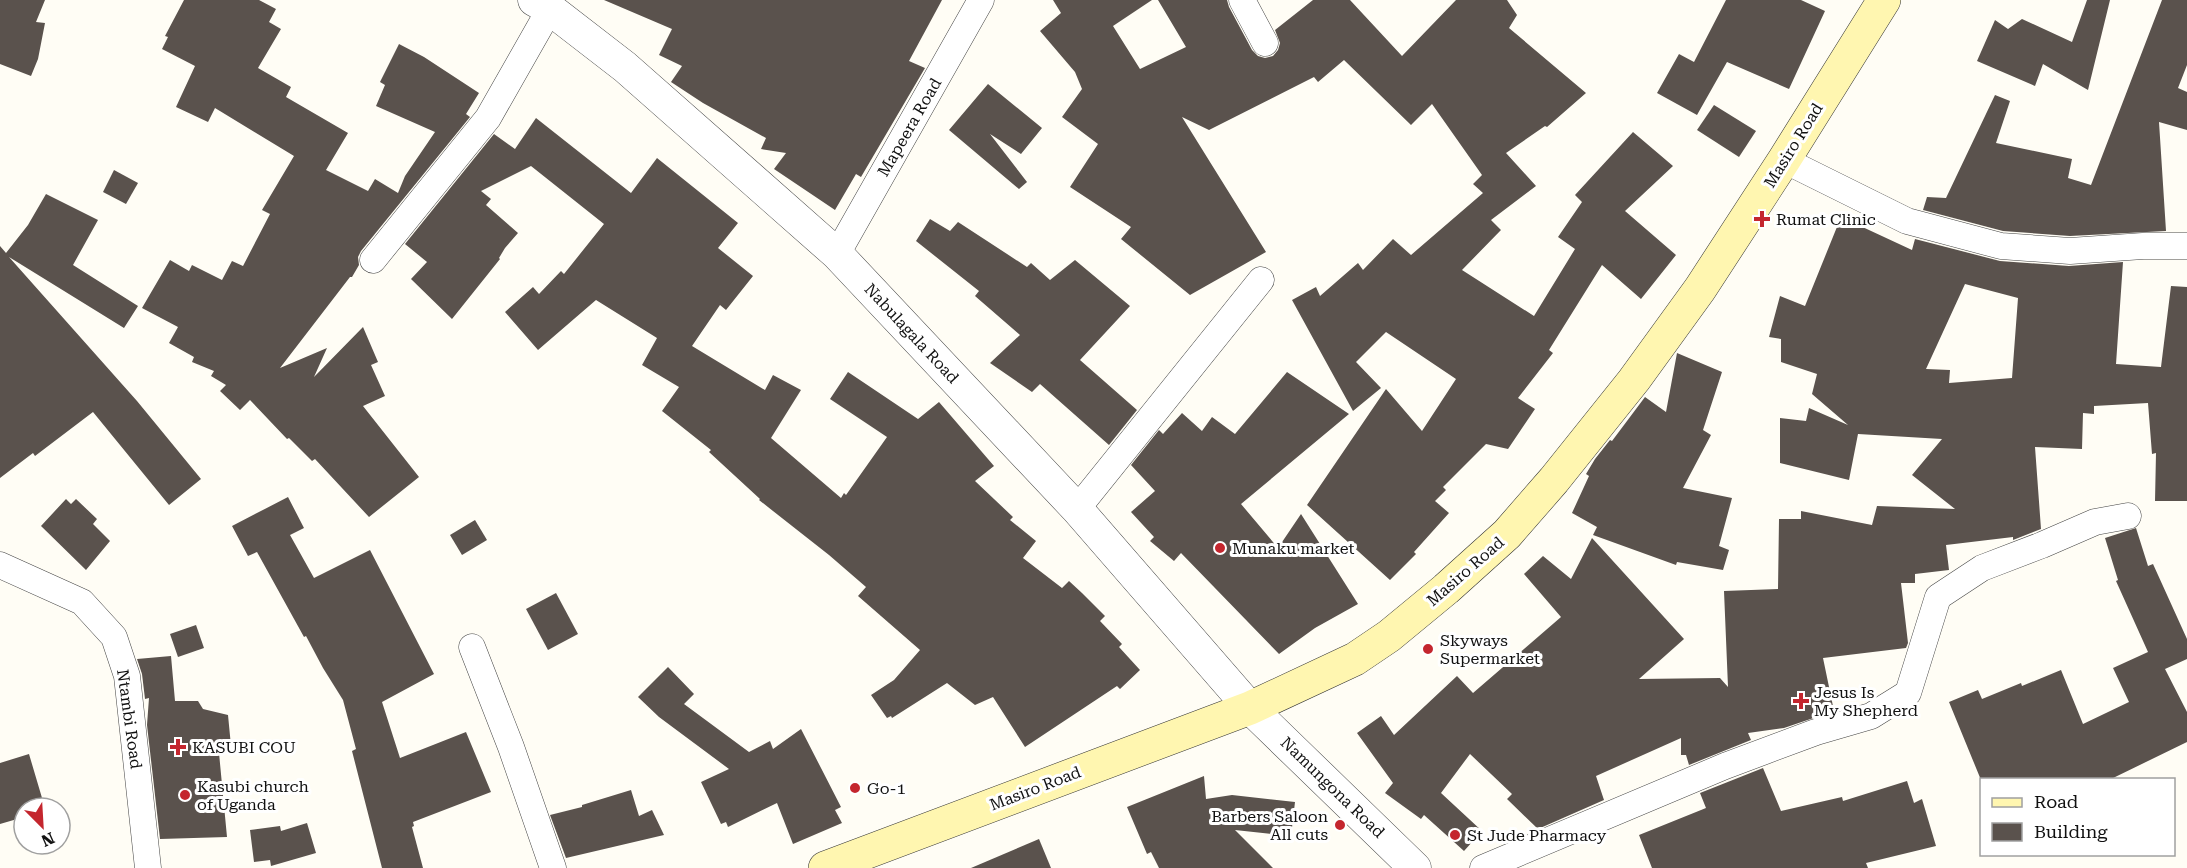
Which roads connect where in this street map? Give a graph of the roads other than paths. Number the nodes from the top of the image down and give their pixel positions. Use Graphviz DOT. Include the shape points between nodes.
graph roads {
  1 [pos="981,0"];
  2 [pos="1242,0"];
  3 [pos="1884,0"];
  4 [pos="542,4"];
  5 [pos="1265,42"];
  6 [pos="1784,160"];
  7 [pos="2187,246"];
  8 [pos="837,254"];
  9 [pos="373,260"];
  10 [pos="1261,280"];
  11 [pos="1077,509"];
  12 [pos="2128,516"];
  13 [pos="0,565"];
  14 [pos="472,647"];
  15 [pos="1250,708"];
  16 [pos="846,865"];
  17 [pos="148,868"];
  18 [pos="553,868"];
  19 [pos="1415,868"];
  20 [pos="1483,868"];
  1 -- 8 [label="street, Mapeera Road"];
  2 -- 5 [label="street"];
  3 -- 6 [label="main road, Masiro Road"];
  4 -- 8 [label="street, Nabulagala Road" via="625,67"];
  4 -- 9 [label="street" via="488,118"];
  6 -- 7 [label="street" via="1907,221 2001,246 2070,251"];
  6 -- 15 [label="main road, Masiro Road" via="1700,289 1634,380 1507,534 1389,636 1355,659"];
  8 -- 11 [label="street, Nabulagala Road"];
  10 -- 11 [label="street"];
  11 -- 15 [label="street, Nabulagala Road"];
  12 -- 20 [label="street" via="2095,522 1982,568 1938,597 1908,693 1871,716 1725,766"];
  13 -- 17 [label="street, Ntambi Road" via="82,602 114,637 127,676"];
  14 -- 18 [label="street"];
  15 -- 16 [label="main road, Masiro Road"];
  15 -- 19 [label="street, Namungona Road"];
}
